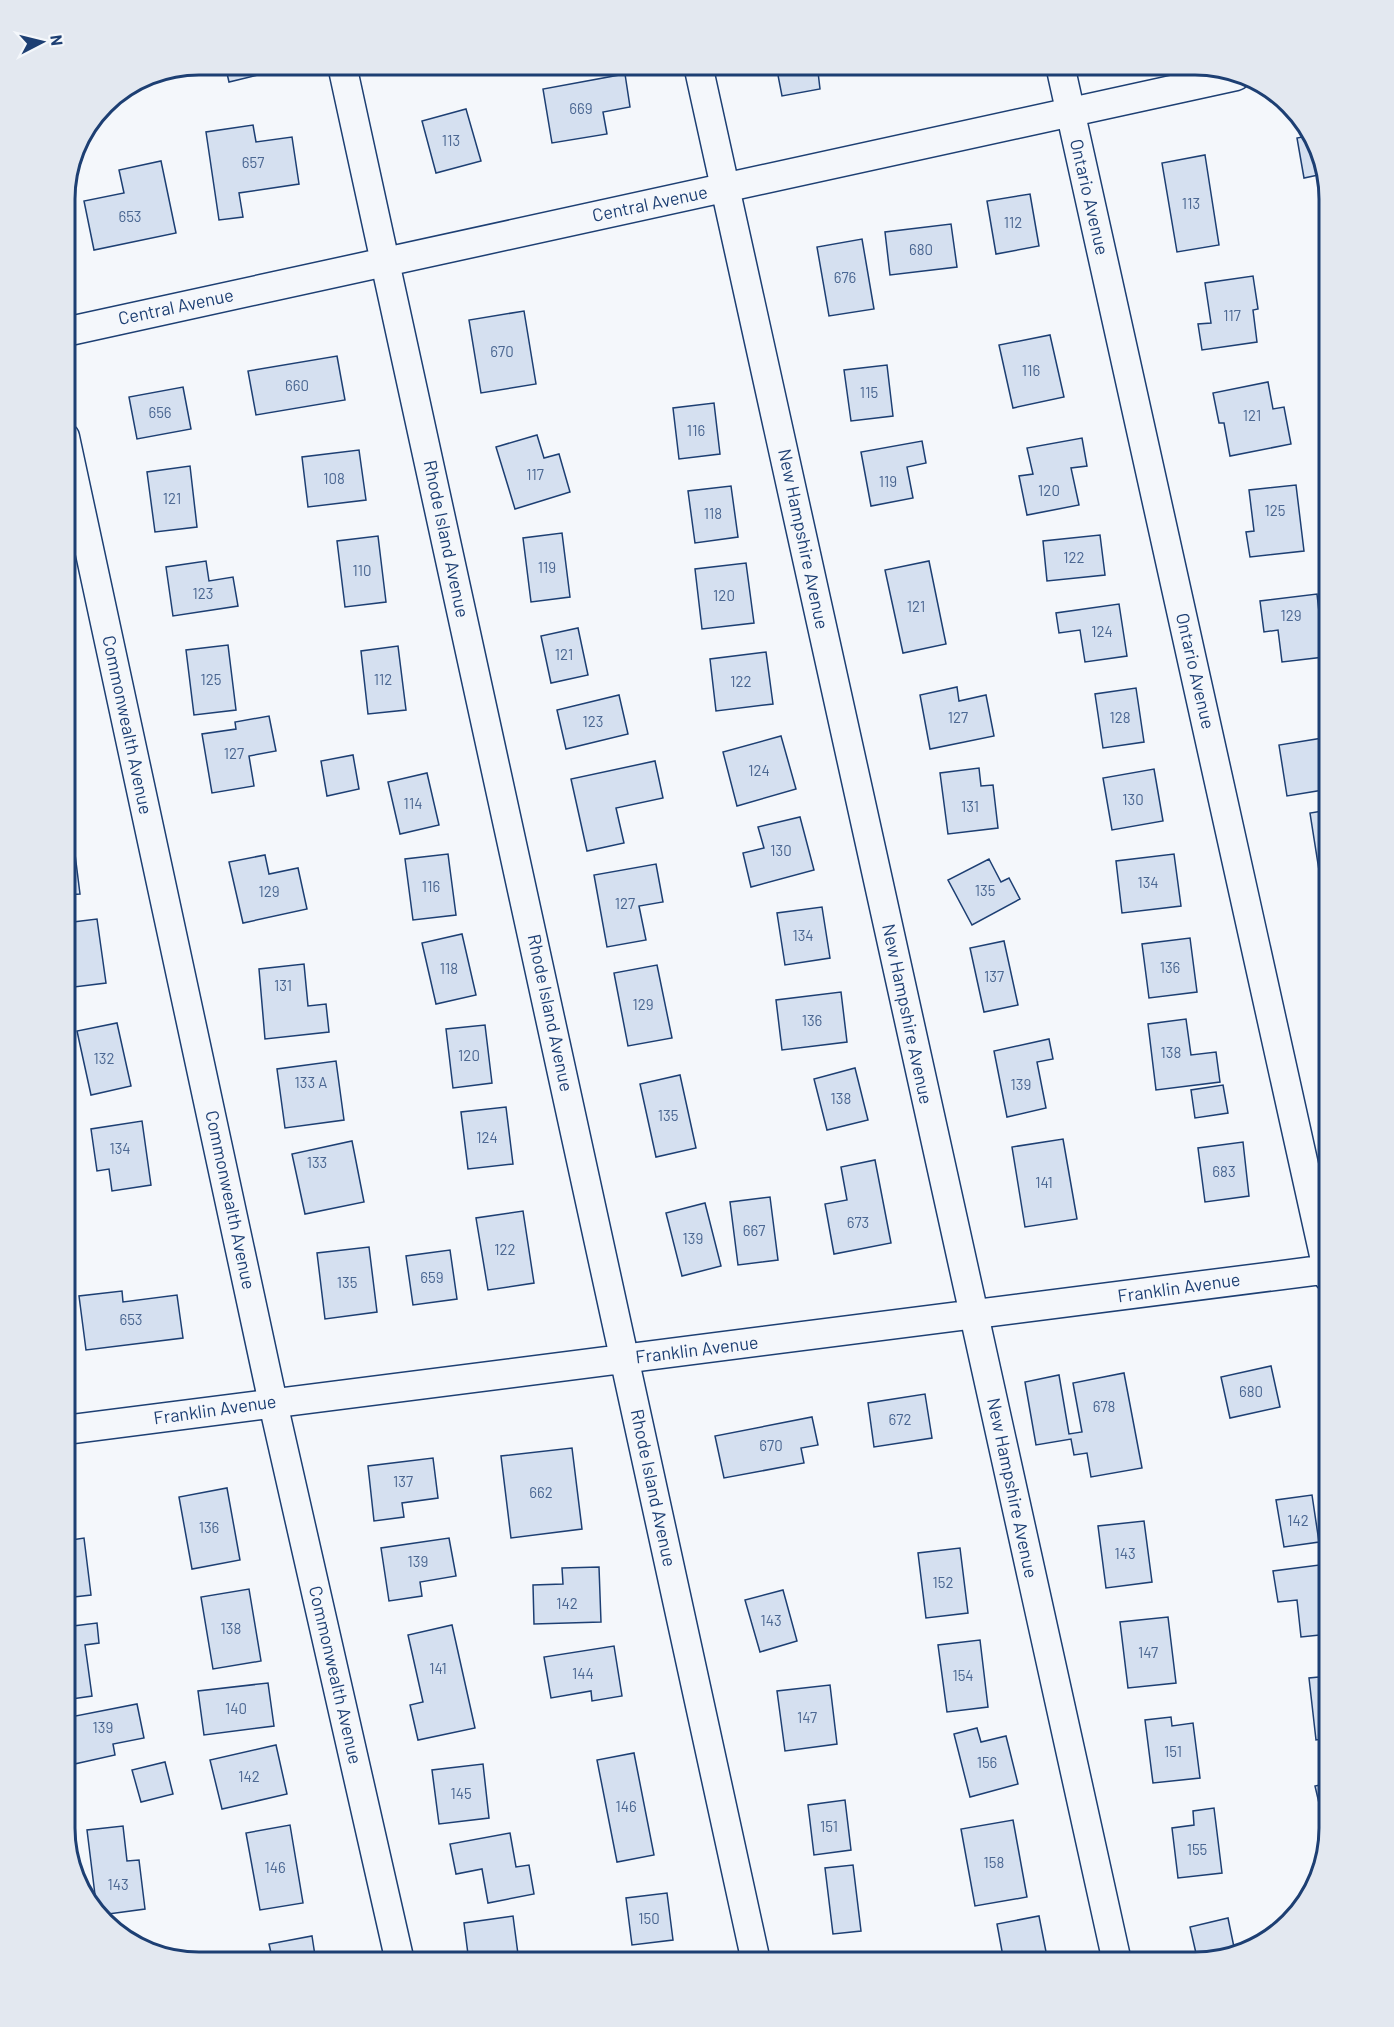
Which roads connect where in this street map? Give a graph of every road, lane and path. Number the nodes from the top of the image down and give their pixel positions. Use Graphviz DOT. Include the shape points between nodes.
graph roads {
  1 [pos="344,75"];
  2 [pos="700,75"];
  3 [pos="1062,75"];
  4 [pos="1224,79"];
  5 [pos="1070,112"];
  6 [pos="725,188"];
  7 [pos="385,261"];
  8 [pos="75,330"];
  9 [pos="75,483"];
  10 [pos="1319,1227"];
  11 [pos="1319,1273"];
  12 [pos="974,1315"];
  13 [pos="625,1359"];
  14 [pos="273,1403"];
  15 [pos="75,1429"];
  16 [pos="398,1952"];
  17 [pos="754,1952"];
  18 [pos="1115,1952"];
  1 -- 7 [label="street, Rhode Island Avenue"];
  2 -- 6 [label="street, New Hampshire Avenue"];
  3 -- 5 [label="street, Ontario Avenue"];
  4 -- 5 [label="street, Central Avenue"];
  5 -- 6 [label="street, Central Avenue"];
  5 -- 10 [label="street, Ontario Avenue"];
  6 -- 7 [label="street, Central Avenue"];
  6 -- 12 [label="street, New Hampshire Avenue"];
  7 -- 8 [label="street, Central Avenue"];
  7 -- 13 [label="street, Rhode Island Avenue"];
  9 -- 14 [label="street, Commonwealth Avenue"];
  11 -- 12 [label="street, Franklin Avenue"];
  12 -- 13 [label="street, Franklin Avenue"];
  12 -- 18 [label="street, New Hampshire Avenue"];
  13 -- 14 [label="street, Franklin Avenue"];
  13 -- 17 [label="street, Rhode Island Avenue"];
  14 -- 15 [label="street, Franklin Avenue"];
  14 -- 16 [label="street, Commonwealth Avenue"];
}
